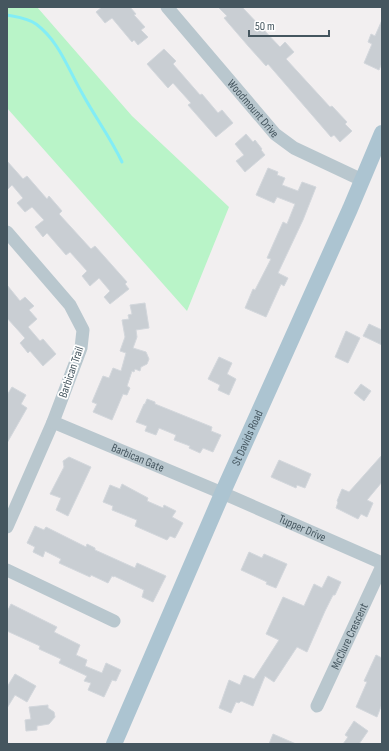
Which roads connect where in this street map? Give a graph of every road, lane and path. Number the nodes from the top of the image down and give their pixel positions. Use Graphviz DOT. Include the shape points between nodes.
graph roads {
  1 [pos="167,7"];
  2 [pos="382,133"];
  3 [pos="362,180"];
  4 [pos="7,232"];
  5 [pos="53,422"];
  6 [pos="222,494"];
  7 [pos="7,527"];
  8 [pos="382,565"];
  9 [pos="7,570"];
  10 [pos="114,621"];
  11 [pos="317,706"];
  12 [pos="114,744"];
  1 -- 3 [label="street, Woodmount Drive" via="275,134 294,148"];
  2 -- 3 [label="main road, St Davids Road"];
  3 -- 6 [label="main road, St Davids Road"];
  4 -- 5 [label="street, Barbican Trail" via="70,305 83,330 81,348"];
  5 -- 6 [label="street, Barbican Gate"];
  5 -- 7 [label="street, Barbican Trail"];
  6 -- 8 [label="street, Tupper Drive"];
  6 -- 12 [label="main road, St Davids Road"];
  8 -- 11 [label="street, McClure Crescent"];
  9 -- 10 [label="street"];
}
